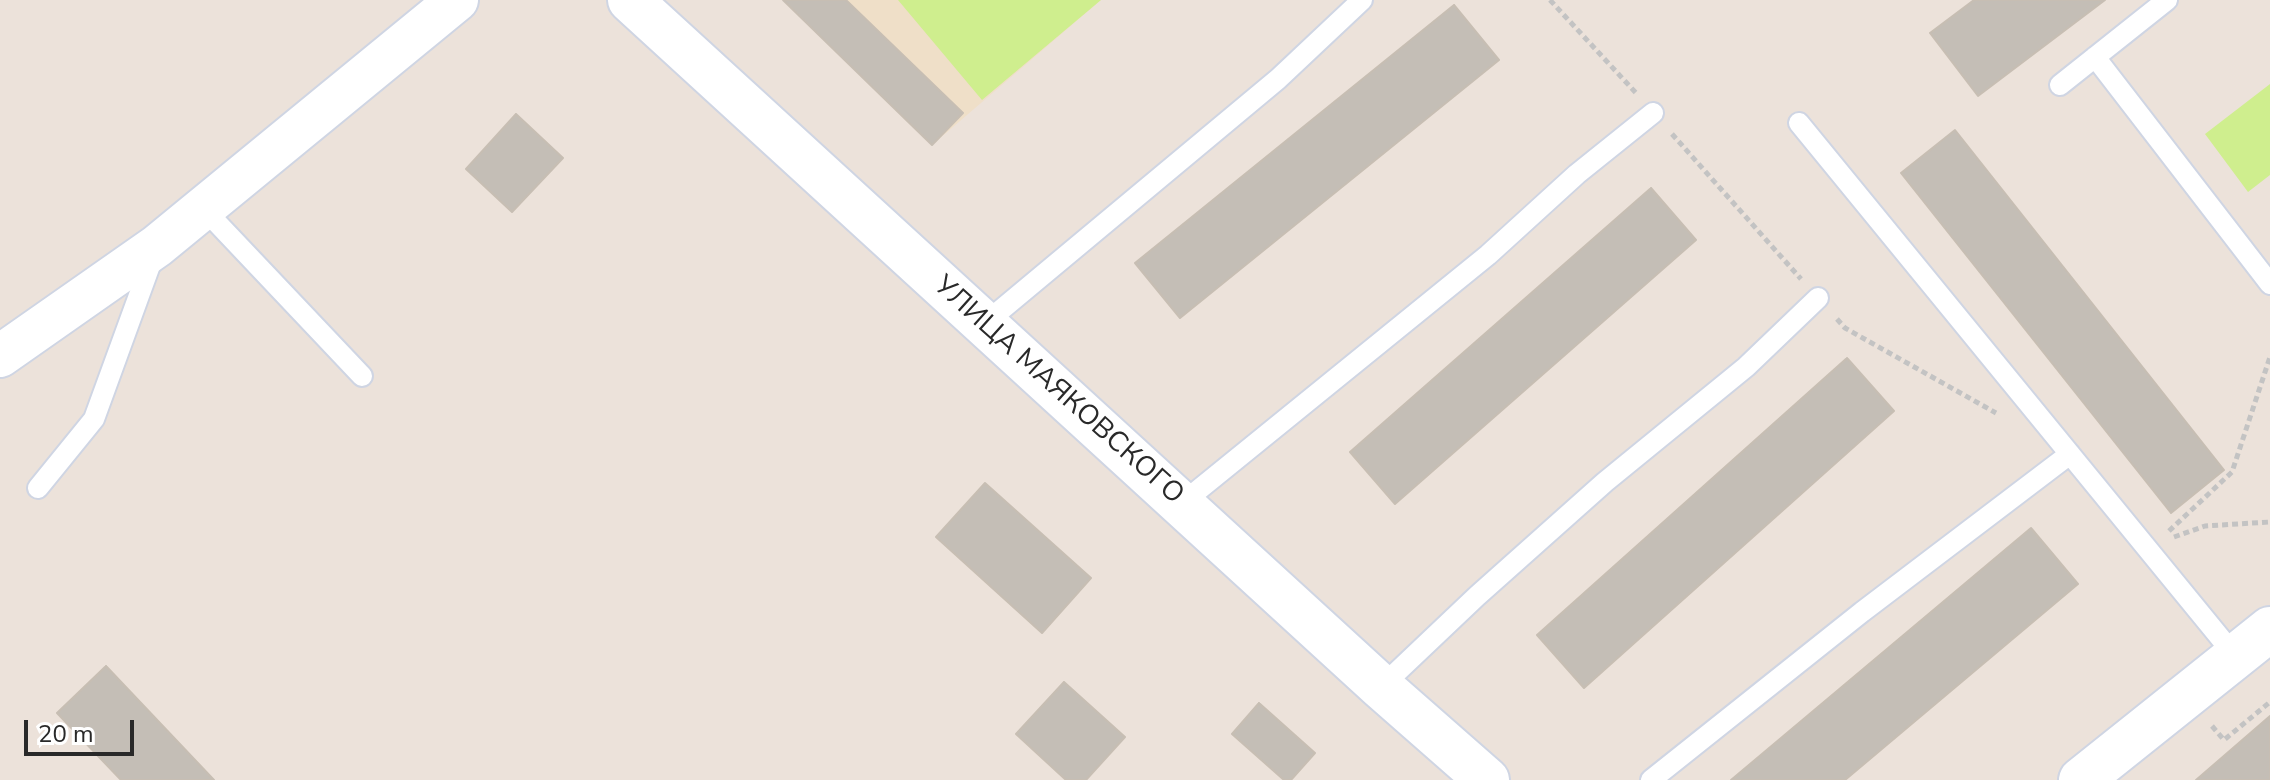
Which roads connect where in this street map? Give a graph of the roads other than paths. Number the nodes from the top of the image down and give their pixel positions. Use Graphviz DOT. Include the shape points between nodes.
graph roads {
  1 [pos="457,0"];
  2 [pos="630,0"];
  3 [pos="1362,0"];
  4 [pos="2167,0"];
  5 [pos="2095,57"];
  6 [pos="2060,85"];
  7 [pos="1653,113"];
  8 [pos="1799,123"];
  9 [pos="203,208"];
  10 [pos="157,246"];
  11 [pos="2270,284"];
  12 [pos="1818,298"];
  13 [pos="984,324"];
  14 [pos="0,356"];
  15 [pos="362,376"];
  16 [pos="2070,454"];
  17 [pos="38,488"];
  18 [pos="1181,504"];
  19 [pos="2270,629"];
  20 [pos="2236,657"];
  21 [pos="1381,687"];
  22 [pos="1487,780"];
  23 [pos="1651,780"];
  24 [pos="2081,780"];
  1 -- 9 [label="street"];
  2 -- 13 [label="street, УЛИЦА МАЯКОВСКОГО"];
  3 -- 13 [label="lane" via="1278,79"];
  4 -- 5 [label="lane"];
  5 -- 6 [label="lane"];
  5 -- 11 [label="lane"];
  7 -- 18 [label="lane" via="1488,255"];
  8 -- 16 [label="lane"];
  9 -- 10 [label="street"];
  9 -- 15 [label="lane"];
  10 -- 14 [label="street"];
  10 -- 17 [label="lane" via="94,419"];
  12 -- 21 [label="lane" via="1746,367 1488,585"];
  13 -- 18 [label="street, УЛИЦА МАЯКОВСКОГО"];
  16 -- 20 [label="lane"];
  16 -- 23 [label="lane"];
  18 -- 21 [label="street, УЛИЦА МАЯКОВСКОГО"];
  19 -- 20 [label="street"];
  20 -- 24 [label="street"];
  21 -- 22 [label="street, УЛИЦА МАЯКОВСКОГО"];
}
